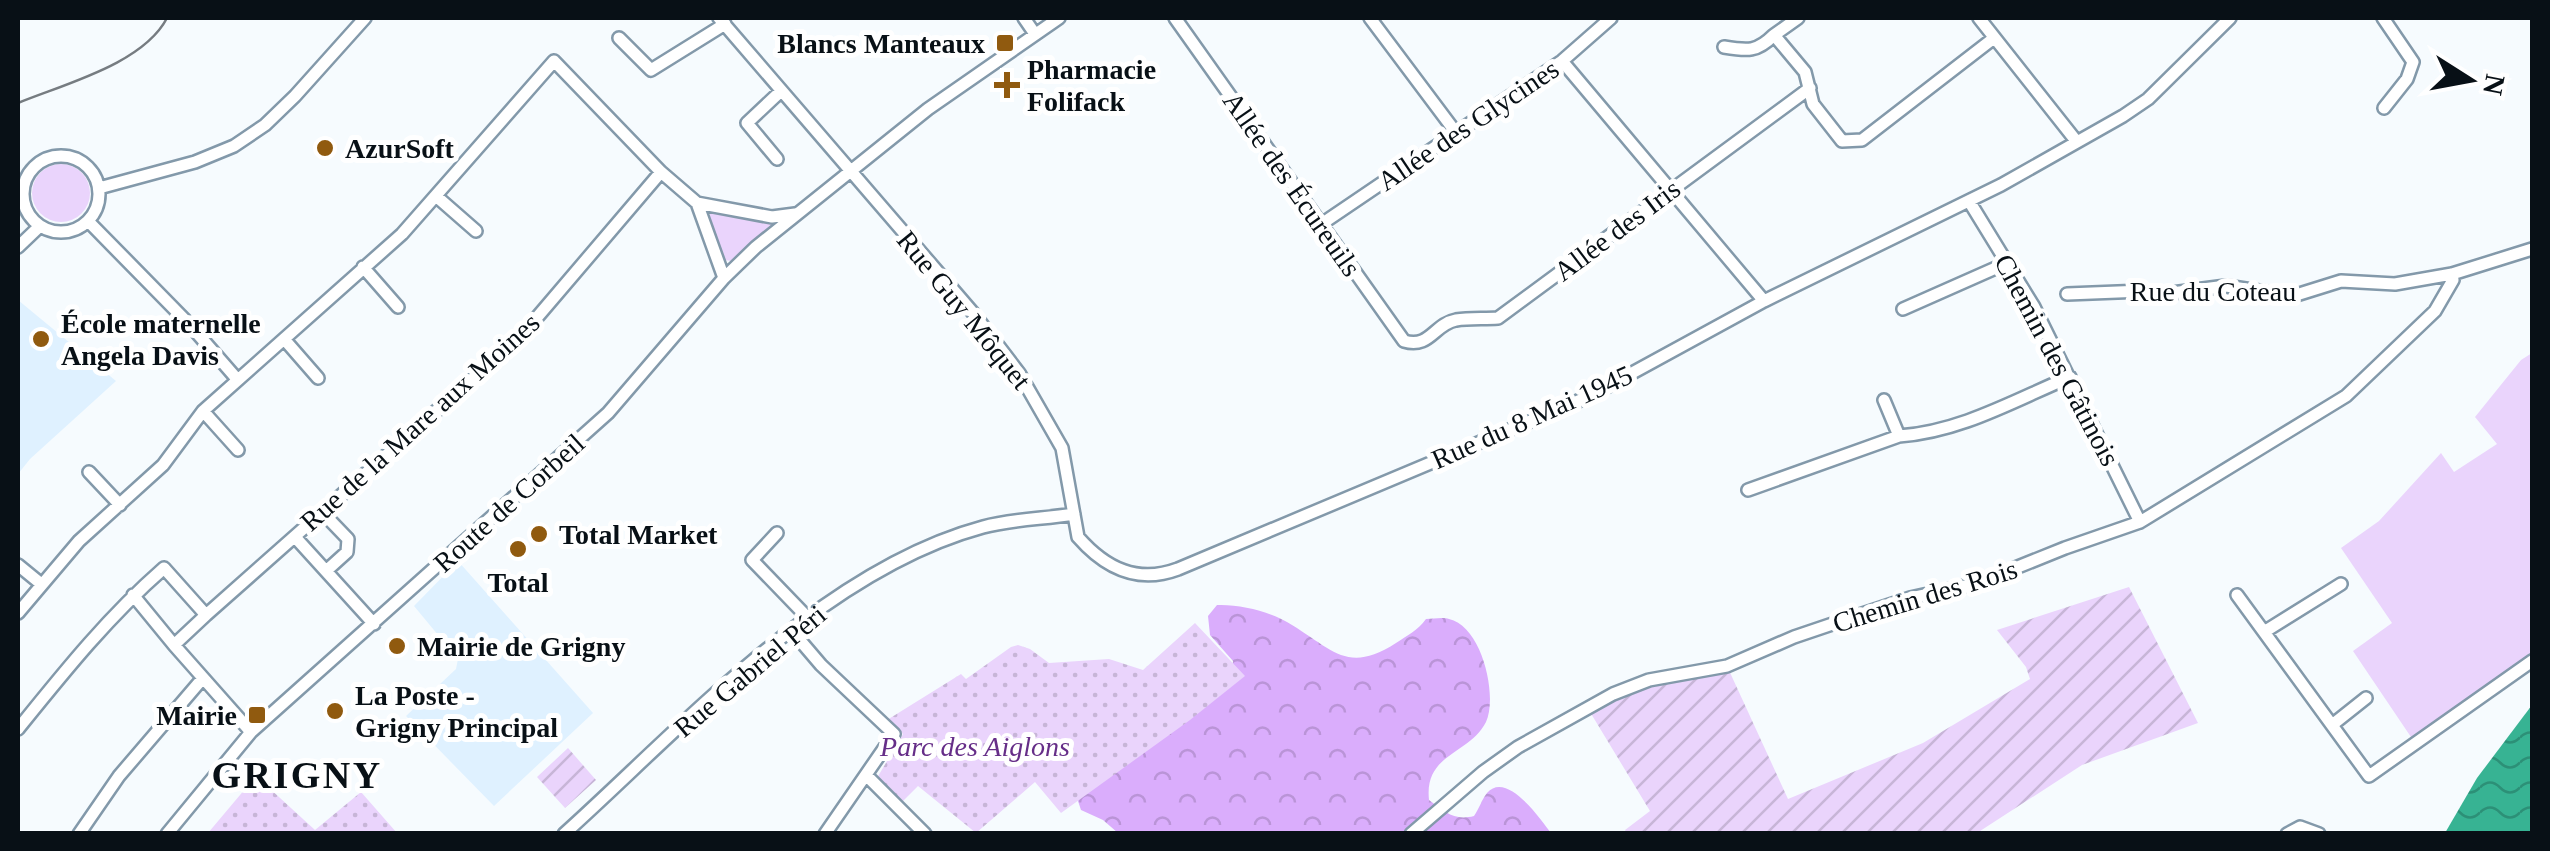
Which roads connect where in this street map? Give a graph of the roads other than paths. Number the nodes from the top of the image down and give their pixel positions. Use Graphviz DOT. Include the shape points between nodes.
graph roads {
  1 [pos="366,18"];
  2 [pos="1024,18"];
  3 [pos="1059,18"];
  4 [pos="1175,18"];
  5 [pos="1370,18"];
  6 [pos="1611,18"];
  7 [pos="1798,18"];
  8 [pos="1979,18"];
  9 [pos="2230,18"];
  10 [pos="2383,18"];
  11 [pos="722,21"];
  12 [pos="1035,34"];
  13 [pos="1774,34"];
  14 [pos="619,38"];
  15 [pos="1994,38"];
  16 [pos="1724,47"];
  17 [pos="1562,61"];
  18 [pos="1810,88"];
  19 [pos="781,91"];
  20 [pos="2384,108"];
  21 [pos="1457,134"];
  22 [pos="2077,142"];
  23 [pos="777,159"];
  24 [pos="661,172"];
  25 [pos="851,174"];
  26 [pos="99,188"];
  27 [pos="1672,189"];
  28 [pos="20,190"];
  29 [pos="436,196"];
  30 [pos="1970,201"];
  31 [pos="697,204"];
  32 [pos="799,213"];
  33 [pos="88,221"];
  34 [pos="1320,225"];
  35 [pos="40,226"];
  36 [pos="476,230"];
  37 [pos="18,247"];
  38 [pos="2532,248"];
  39 [pos="2006,263"];
  40 [pos="362,267"];
  41 [pos="2452,274"];
  42 [pos="724,278"];
  43 [pos="2066,294"];
  44 [pos="1764,301"];
  45 [pos="398,307"];
  46 [pos="1903,309"];
  47 [pos="284,339"];
  48 [pos="1414,344"];
  49 [pos="2070,376"];
  50 [pos="318,378"];
  51 [pos="237,379"];
  52 [pos="1884,400"];
  53 [pos="203,412"];
  54 [pos="1899,436"];
  55 [pos="238,450"];
  56 [pos="90,472"];
  57 [pos="1748,490"];
  58 [pos="120,505"];
  59 [pos="322,512"];
  60 [pos="1074,514"];
  61 [pos="2140,522"];
  62 [pos="777,533"];
  63 [pos="294,537"];
  64 [pos="18,565"];
  65 [pos="326,571"];
  66 [pos="40,583"];
  67 [pos="2341,584"];
  68 [pos="133,595"];
  69 [pos="2238,595"];
  70 [pos="18,613"];
  71 [pos="206,615"];
  72 [pos="808,618"];
  73 [pos="374,624"];
  74 [pos="792,631"];
  75 [pos="2264,632"];
  76 [pos="174,645"];
  77 [pos="2532,660"];
  78 [pos="203,678"];
  79 [pos="2366,698"];
  80 [pos="2332,725"];
  81 [pos="18,729"];
  82 [pos="251,732"];
  83 [pos="867,776"];
  84 [pos="79,834"];
  85 [pos="167,834"];
  86 [pos="564,834"];
  87 [pos="826,834"];
  88 [pos="925,834"];
  89 [pos="1412,834"];
  90 [pos="2287,834"];
  91 [pos="2319,834"];
  1 -- 26 [label="street" via="295,96 234,146"];
  2 -- 12 [label="street"];
  3 -- 12 [label="street, Route de Corbeil"];
  4 -- 34 [label="street, Allée des Écureuils"];
  5 -- 21 [label="street"];
  6 -- 17 [label="street, Allée des Glycines"];
  7 -- 13 [label="street"];
  8 -- 15 [label="street"];
  9 -- 22 [label="street, Rue du 8 Mai 1945" via="2148,99"];
  10 -- 20 [label="street" via="2413,62"];
  11 -- 14 [label="street" via="651,70"];
  11 -- 19 [label="street, Rue Guy Môquet"];
  12 -- 25 [label="street, Route de Corbeil" via="928,109"];
  13 -- 16 [label="street" via="1752,51"];
  13 -- 18 [label="street"];
  15 -- 18 [label="street" via="1862,140 1842,141 1812,104"];
  15 -- 22 [label="street"];
  17 -- 21 [label="street, Allée des Glycines"];
  17 -- 27 [label="street"];
  18 -- 27 [label="street, Allée des Iris"];
  19 -- 23 [label="street" via="747,123"];
  19 -- 25 [label="street, Rue Guy Môquet"];
  21 -- 34 [label="street, Allée des Glycines"];
  22 -- 30 [label="street, Rue du 8 Mai 1945"];
  24 -- 29 [label="street" via="554,61"];
  24 -- 31 [label="street"];
  24 -- 59 [label="street, Rue de la Mare aux Moines" via="522,335"];
  25 -- 32 [label="street, Route de Corbeil"];
  25 -- 60 [label="street, Rue Guy Môquet" via="1019,372 1062,448"];
  26 -- 28 [label="street" via="85,164 59,155 34,166"];
  26 -- 33 [label="street"];
  27 -- 44 [label="street"];
  27 -- 48 [label="street, Allée des Iris" via="1498,318 1451,320"];
  28 -- 35 [label="street"];
  29 -- 36 [label="street"];
  29 -- 40 [label="street"];
  30 -- 39 [label="street, Chemin des Gâtinois"];
  30 -- 44 [label="street, Rue du 8 Mai 1945"];
  31 -- 32 [label="street" via="772,218"];
  31 -- 42 [label="street"];
  32 -- 42 [label="street, Route de Corbeil"];
  33 -- 35 [label="street" via="65,232"];
  33 -- 51 [label="street"];
  34 -- 48 [label="street, Allée des Écureuils" via="1404,341"];
  35 -- 37 [label="street"];
  38 -- 41 [label="street, Rue du Coteau"];
  39 -- 46 [label="street"];
  39 -- 49 [label="street, Chemin des Gâtinois"];
  40 -- 45 [label="street"];
  40 -- 47 [label="street"];
  41 -- 43 [label="street, Rue du Coteau" via="2395,284 2341,281 2292,296 2226,286"];
  41 -- 61 [label="street, Chemin des Rois" via="2435,312 2346,396"];
  42 -- 73 [label="street, Route de Corbeil" via="608,414"];
  44 -- 60 [label="street, Rue du 8 Mai 1945" via="1590,396 1164,574 1138,576 1112,564 1078,537"];
  47 -- 50 [label="street"];
  47 -- 51 [label="street"];
  49 -- 54 [label="street" via="1944,431"];
  49 -- 61 [label="street, Chemin des Gâtinois"];
  51 -- 53 [label="street"];
  52 -- 54 [label="street"];
  53 -- 55 [label="street"];
  53 -- 58 [label="street"];
  54 -- 57 [label="street"];
  56 -- 58 [label="street"];
  58 -- 66 [label="street"];
  59 -- 63 [label="street, Rue de la Mare aux Moines"];
  59 -- 65 [label="street" via="348,539 347,552"];
  60 -- 72 [label="street, Rue Gabriel Péri" via="957,536"];
  61 -- 89 [label="street, Chemin des Rois" via="1978,584 1882,608 1727,666 1649,680 1614,694 1518,747"];
  62 -- 72 [label="street" via="752,560"];
  63 -- 65 [label="street"];
  63 -- 71 [label="street, Rue de la Mare aux Moines"];
  64 -- 66 [label="street"];
  65 -- 73 [label="street"];
  66 -- 70 [label="street"];
  67 -- 75 [label="street"];
  68 -- 71 [label="street" via="164,568"];
  68 -- 76 [label="street"];
  68 -- 81 [label="street"];
  69 -- 75 [label="street"];
  71 -- 76 [label="street, Rue de la Mare aux Moines"];
  72 -- 74 [label="street, Rue Gabriel Péri"];
  73 -- 82 [label="street, Route de Corbeil"];
  74 -- 83 [label="street" via="894,734"];
  74 -- 86 [label="street, Rue Gabriel Péri"];
  75 -- 80 [label="street"];
  76 -- 78 [label="street"];
  77 -- 80 [label="street" via="2369,776"];
  78 -- 82 [label="street"];
  78 -- 84 [label="street"];
  79 -- 80 [label="street"];
  82 -- 85 [label="street, Route de Corbeil"];
  83 -- 87 [label="street"];
  83 -- 88 [label="street"];
  90 -- 91 [label="street" via="2300,827"];
}
